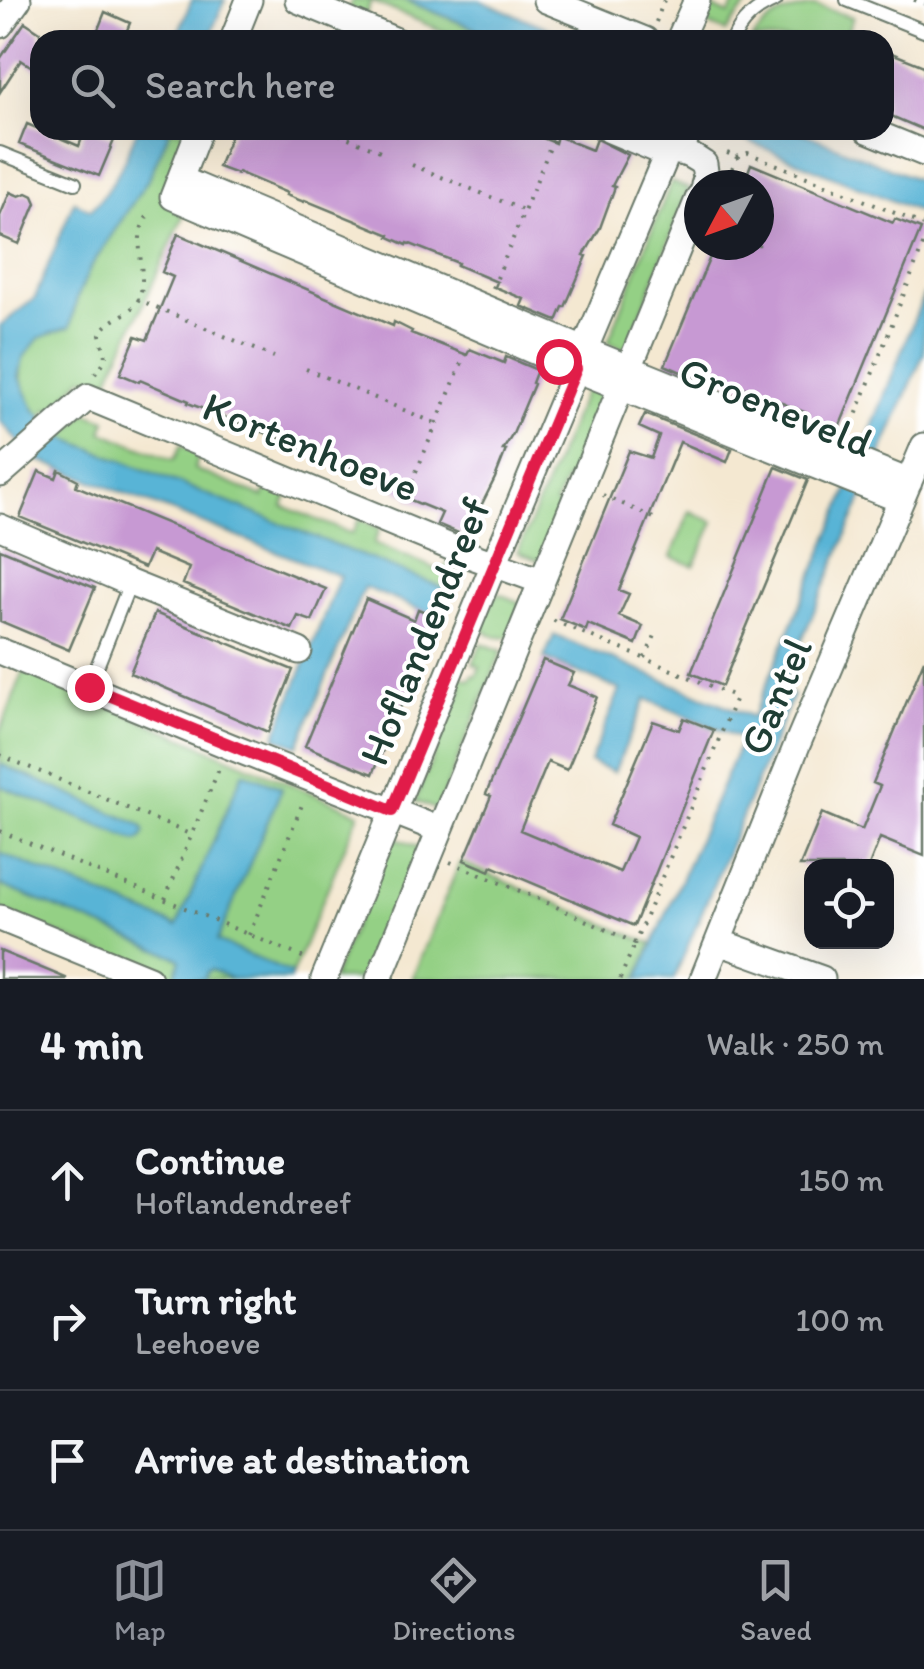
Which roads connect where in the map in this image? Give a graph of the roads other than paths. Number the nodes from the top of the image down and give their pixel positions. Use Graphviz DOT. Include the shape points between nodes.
graph roads {
  1 [pos="18,0"];
  2 [pos="249,0"];
  3 [pos="298,0"];
  4 [pos="546,0"];
  5 [pos="697,0"];
  6 [pos="776,0"];
  7 [pos="848,0"];
  8 [pos="0,25"];
  9 [pos="238,30"];
  10 [pos="370,30"];
  11 [pos="620,30"];
  12 [pos="683,30"];
  13 [pos="738,30"];
  14 [pos="924,30"];
  15 [pos="195,140"];
  16 [pos="892,140"];
  17 [pos="686,142"];
  18 [pos="0,153"];
  19 [pos="924,153"];
  20 [pos="705,170"];
  21 [pos="75,183"];
  22 [pos="684,233"];
  23 [pos="580,360"];
  24 [pos="625,377"];
  25 [pos="924,446"];
  26 [pos="0,474"];
  27 [pos="898,488"];
  28 [pos="0,527"];
  29 [pos="494,564"];
  30 [pos="541,581"];
  31 [pos="130,583"];
  32 [pos="0,651"];
  33 [pos="299,652"];
  34 [pos="89,687"];
  35 [pos="392,811"];
  36 [pos="440,830"];
  37 [pos="0,918"];
  38 [pos="719,942"];
  39 [pos="318,970"];
  40 [pos="149,979"];
  41 [pos="379,979"];
  42 [pos="703,979"];
  43 [pos="822,979"];
  1 -- 8 [label="street"];
  2 -- 9 [label="street"];
  3 -- 10 [label="street"];
  4 -- 11 [label="street"];
  5 -- 12 [label="street"];
  6 -- 13 [label="lane"];
  7 -- 14 [label="lane"];
  15 -- 23 [label="street" via="177,188"];
  16 -- 19 [label="street"];
  17 -- 20 [label="street"];
  17 -- 23 [label="street, Hoflandendreef"];
  18 -- 21 [label="lane"];
  22 -- 24 [label="street"];
  23 -- 24 [label="street"];
  23 -- 29 [label="street, Hoflandendreef"];
  24 -- 27 [label="street, Groeneveld"];
  24 -- 30 [label="street"];
  25 -- 27 [label="street, Gantel"];
  26 -- 29 [label="street, Kortenhoeve" via="88,398"];
  27 -- 38 [label="street, Gantel"];
  28 -- 31 [label="street"];
  29 -- 30 [label="street, Kortenhoeve"];
  29 -- 35 [label="street, Hoflandendreef"];
  30 -- 36 [label="street"];
  31 -- 33 [label="street"];
  31 -- 34 [label="lane"];
  32 -- 34 [label="street"];
  34 -- 35 [label="street"];
  35 -- 36 [label="street"];
  35 -- 39 [label="street, Hoflandendreef"];
  36 -- 41 [label="street"];
  37 -- 40 [label="street"];
  38 -- 42 [label="street, Gantel"];
  38 -- 43 [label="street"];
}
